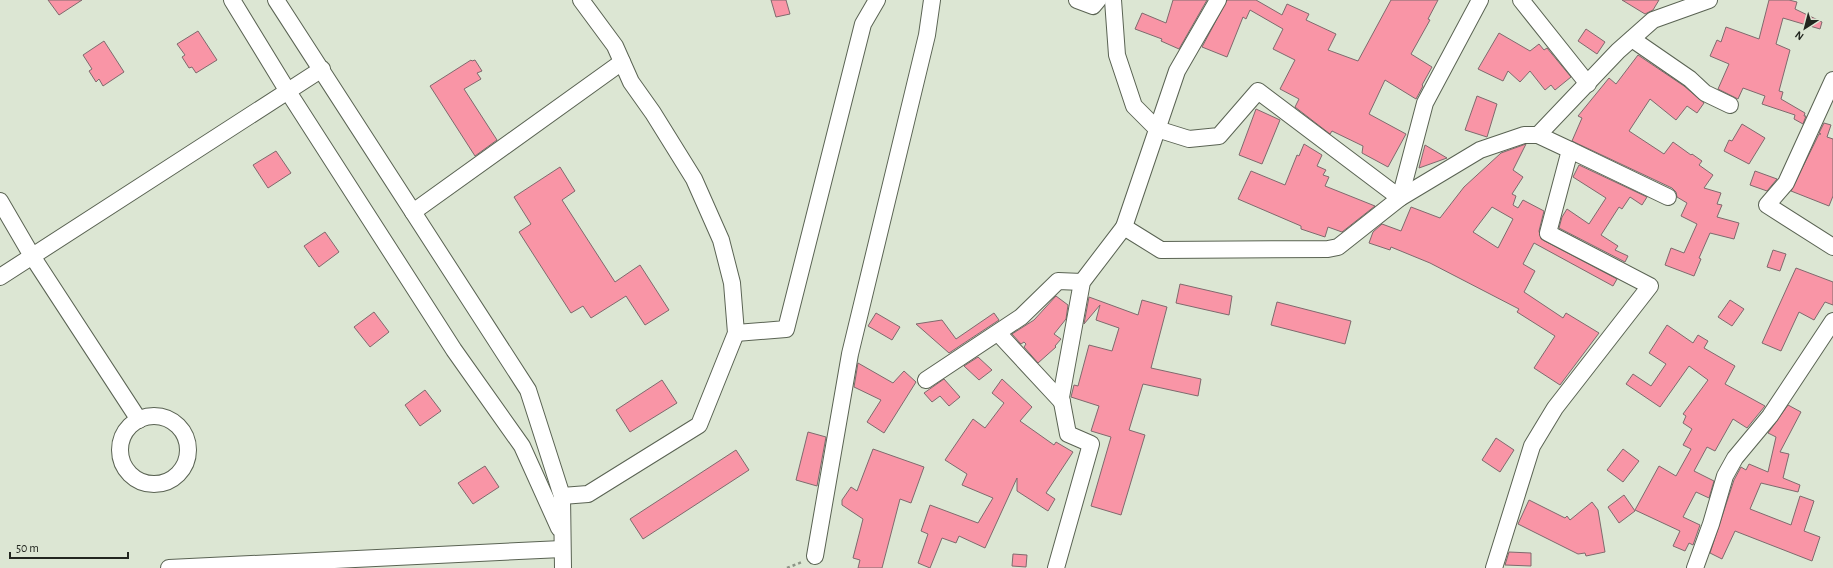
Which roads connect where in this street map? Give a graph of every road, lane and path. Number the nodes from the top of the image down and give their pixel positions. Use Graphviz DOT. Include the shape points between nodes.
graph roads {
  1 [pos="232,0"];
  2 [pos="276,0"];
  3 [pos="581,0"];
  4 [pos="877,0"];
  5 [pos="932,0"];
  6 [pos="1077,0"];
  7 [pos="1098,0"];
  8 [pos="1113,0"];
  9 [pos="1218,0"];
  10 [pos="1480,0"];
  11 [pos="1521,0"];
  12 [pos="1709,0"];
  13 [pos="1632,39"];
  14 [pos="622,62"];
  15 [pos="322,69"];
  16 [pos="1833,80"];
  17 [pos="1588,84"];
  18 [pos="287,90"];
  19 [pos="1730,105"];
  20 [pos="1157,129"];
  21 [pos="1538,135"];
  22 [pos="1570,150"];
  23 [pos="1668,197"];
  24 [pos="1400,198"];
  25 [pos="0,201"];
  26 [pos="413,212"];
  27 [pos="1124,226"];
  28 [pos="1833,247"];
  29 [pos="32,256"];
  30 [pos="0,276"];
  31 [pos="1082,282"];
  32 [pos="1833,320"];
  33 [pos="736,332"];
  34 [pos="998,332"];
  35 [pos="926,380"];
  36 [pos="1062,402"];
  37 [pos="139,420"];
  38 [pos="562,496"];
  39 [pos="562,542"];
  40 [pos="815,556"];
  41 [pos="170,568"];
  42 [pos="563,568"];
  43 [pos="1056,568"];
  44 [pos="1494,568"];
  45 [pos="1695,568"];
  1 -- 18 [label="street"];
  2 -- 15 [label="street"];
  3 -- 14 [label="street" via="615,46"];
  4 -- 33 [label="street" via="863,24 786,329"];
  5 -- 40 [label="street" via="927,35 850,354"];
  6 -- 7 [label="street" via="1093,6"];
  8 -- 20 [label="street" via="1117,56 1134,106"];
  9 -- 20 [label="street" via="1177,71"];
  10 -- 24 [label="street" via="1425,104"];
  11 -- 17 [label="street"];
  12 -- 13 [label="street" via="1653,20"];
  13 -- 17 [label="street"];
  13 -- 19 [label="street" via="1690,79 1705,93"];
  14 -- 26 [label="street"];
  14 -- 33 [label="street" via="631,82 694,179 721,240 732,283"];
  15 -- 18 [label="street"];
  15 -- 26 [label="street"];
  16 -- 28 [label="street" via="1786,183 1767,206"];
  17 -- 21 [label="street"];
  18 -- 29 [label="street"];
  18 -- 39 [label="street" via="454,350 522,446"];
  20 -- 24 [label="street" via="1189,139 1220,136 1258,91"];
  20 -- 27 [label="street"];
  21 -- 22 [label="street"];
  21 -- 24 [label="street" via="1524,135 1480,150"];
  22 -- 23 [label="street"];
  22 -- 44 [label="street" via="1548,233 1650,286 1555,408 1532,446"];
  24 -- 27 [label="street" via="1346,242 1328,249 1161,250"];
  25 -- 29 [label="street"];
  26 -- 38 [label="street" via="528,390"];
  27 -- 31 [label="street"];
  29 -- 30 [label="street"];
  29 -- 37 [label="street"];
  31 -- 34 [label="street" via="1058,281 1021,317"];
  31 -- 36 [label="street"];
  32 -- 45 [label="street" via="1770,416 1735,458 1725,476 1712,524"];
  33 -- 38 [label="street" via="699,425 588,494"];
  34 -- 35 [label="street"];
  34 -- 36 [label="street"];
  36 -- 43 [label="street" via="1068,434 1091,444"];
  37 -- 37 [label="street" via="123,435 120,448 122,462 129,473 139,481 152,484 165,482 177,476 185,465 188,452 186,439 179,428 169,420 156,416"];
  38 -- 39 [label="street"];
  39 -- 41 [label="street"];
  39 -- 42 [label="street"];
}
